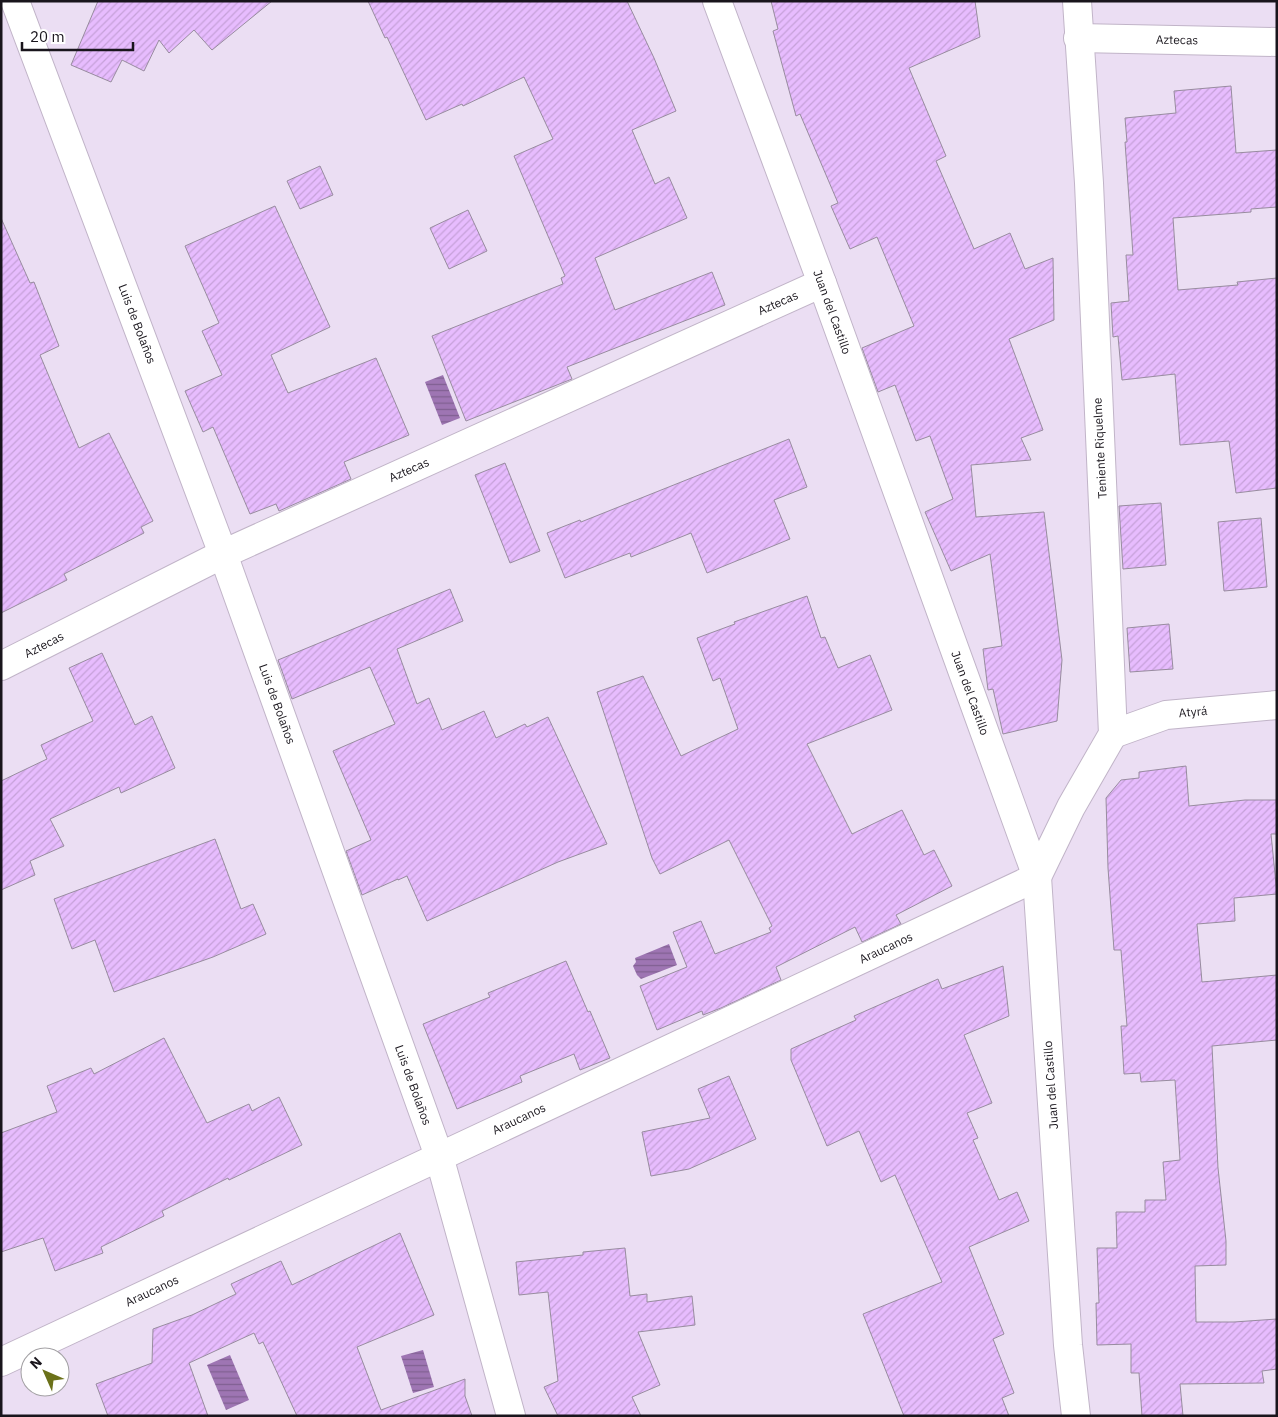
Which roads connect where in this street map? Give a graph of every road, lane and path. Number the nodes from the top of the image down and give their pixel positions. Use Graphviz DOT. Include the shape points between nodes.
graph roads {
  1 [pos="16,1"];
  2 [pos="717,1"];
  3 [pos="1077,1"];
  4 [pos="1078,38"];
  5 [pos="1277,42"];
  6 [pos="822,283"];
  7 [pos="223,554"];
  8 [pos="1,666"];
  9 [pos="1277,705"];
  10 [pos="1113,734"];
  11 [pos="1037,877"];
  12 [pos="438,1156"];
  13 [pos="1,1362"];
  14 [pos="512,1416"];
  15 [pos="1076,1416"];
  1 -- 7 [label="street, Luis de Bolaños"];
  2 -- 6 [label="street, Juan del Castillo"];
  3 -- 4 [label="street, Teniente Riquelme"];
  4 -- 5 [label="street, Aztecas"];
  4 -- 10 [label="street, Teniente Riquelme" via="1089,183"];
  6 -- 7 [label="street, Aztecas"];
  6 -- 11 [label="street, Juan del Castillo"];
  7 -- 8 [label="street, Aztecas"];
  7 -- 12 [label="street, Luis de Bolaños"];
  9 -- 10 [label="street, Atyrá" via="1166,714"];
  10 -- 11 [label="street" via="1071,806"];
  11 -- 12 [label="street, Araucanos"];
  11 -- 15 [label="street, Juan del Castillo" via="1068,1345"];
  12 -- 13 [label="street, Araucanos"];
  12 -- 14 [label="street, Luis de Bolaños"];
}
